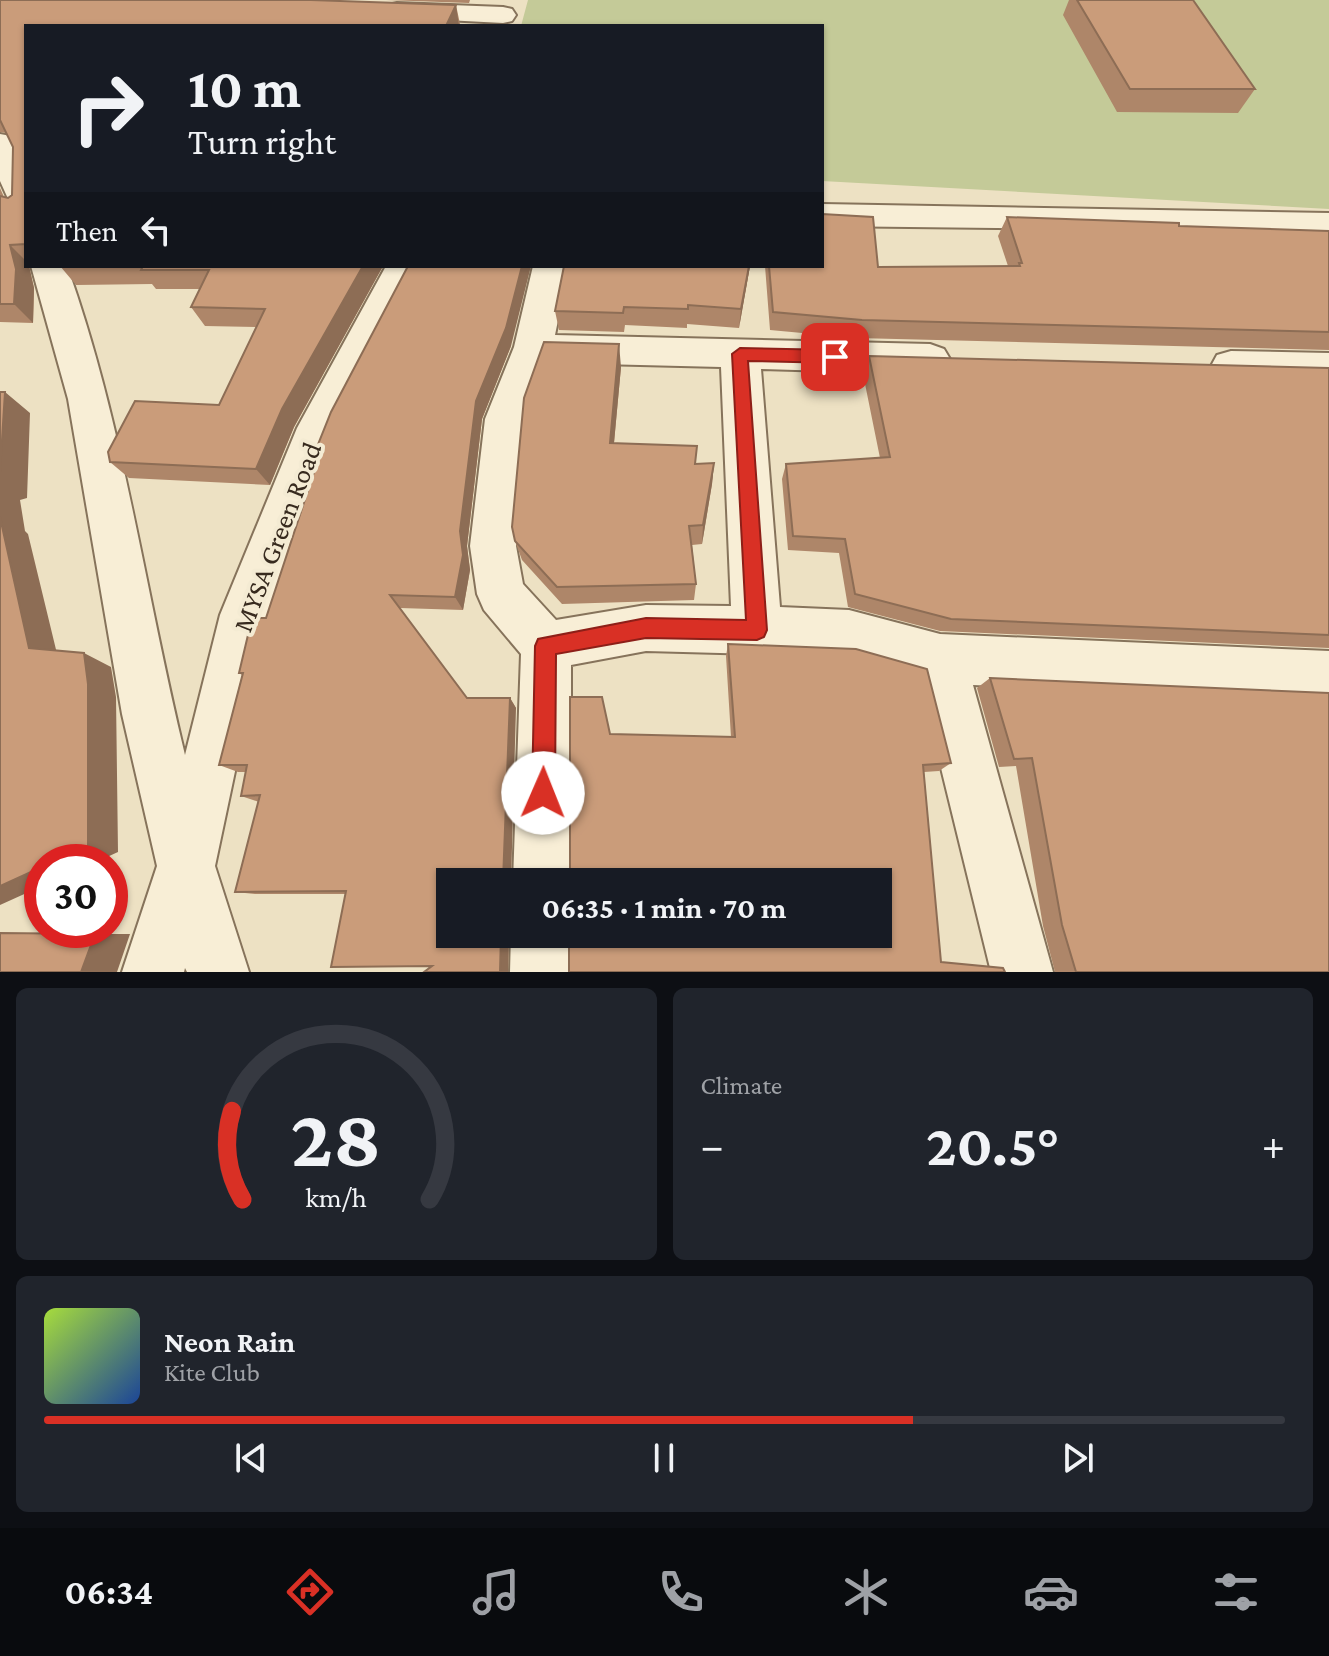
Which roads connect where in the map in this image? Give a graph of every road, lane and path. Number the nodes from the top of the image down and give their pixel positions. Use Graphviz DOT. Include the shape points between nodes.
graph roads {
  1 [pos="364,10"];
  2 [pos="503,14"];
  3 [pos="0,143"];
  4 [pos="17,189"];
  5 [pos="824,215"];
  6 [pos="1329,224"];
  7 [pos="50,268"];
  8 [pos="403,268"];
  9 [pos="551,268"];
  10 [pos="533,347"];
  11 [pos="740,354"];
  12 [pos="962,360"];
  13 [pos="1201,365"];
  14 [pos="1329,368"];
  15 [pos="757,630"];
  16 [pos="546,646"];
  17 [pos="940,659"];
  18 [pos="1329,676"];
  19 [pos="542,868"];
  20 [pos="185,871"];
  21 [pos="541,948"];
  22 [pos="153,972"];
  23 [pos="218,972"];
  24 [pos="541,972"];
  25 [pos="1022,972"];
  1 -- 2 [label="street"];
  3 -- 4 [label="street"];
  5 -- 6 [label="street"];
  7 -- 20 [label="street" via="100,449 132,630"];
  8 -- 20 [label="street, MYSA Green Road" via="318,428 244,615"];
  9 -- 10 [label="street"];
  10 -- 11 [label="street"];
  10 -- 16 [label="street" via="506,419 493,546 501,594"];
  11 -- 12 [label="street"];
  11 -- 15 [label="street"];
  13 -- 14 [label="street"];
  15 -- 16 [label="street" via="646,628"];
  15 -- 17 [label="street" via="849,634"];
  16 -- 19 [label="street"];
  17 -- 18 [label="street"];
  17 -- 25 [label="street"];
  20 -- 22 [label="street, MYSA Green Road"];
  20 -- 23 [label="street"];
  21 -- 24 [label="street"];
}
